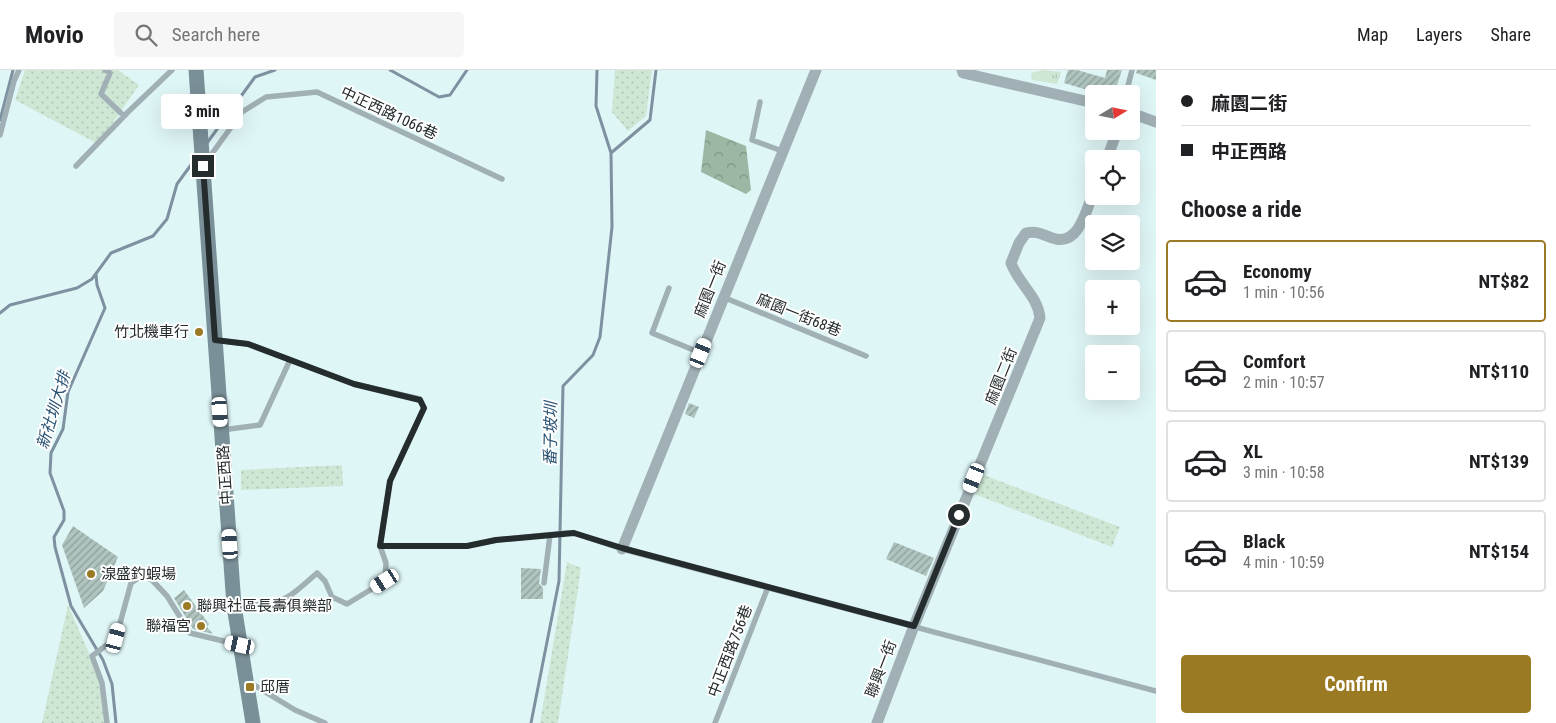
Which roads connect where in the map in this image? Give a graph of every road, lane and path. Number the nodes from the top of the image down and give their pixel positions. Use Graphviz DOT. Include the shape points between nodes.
graph roads {
  1 [pos="19,70"];
  2 [pos="106,70"];
  3 [pos="172,70"];
  4 [pos="196,70"];
  5 [pos="816,70"];
  6 [pos="962,70"];
  7 [pos="1132,70"];
  8 [pos="1128,85"];
  9 [pos="1085,101"];
  10 [pos="760,102"];
  11 [pos="124,116"];
  12 [pos="1140,116"];
  13 [pos="1156,122"];
  14 [pos="0,135"];
  15 [pos="782,151"];
  16 [pos="76,166"];
  17 [pos="203,166"];
  18 [pos="502,179"];
  19 [pos="1088,205"];
  20 [pos="669,288"];
  21 [pos="723,297"];
  22 [pos="215,340"];
  23 [pos="701,353"];
  24 [pos="866,356"];
  25 [pos="290,360"];
  26 [pos="222,430"];
  27 [pos="550,535"];
  28 [pos="380,546"];
  29 [pos="622,548"];
  30 [pos="544,583"];
  31 [pos="768,588"];
  32 [pos="234,606"];
  33 [pos="914,626"];
  34 [pos="240,645"];
  35 [pos="245,679"];
  36 [pos="1156,691"];
  37 [pos="107,723"];
  38 [pos="253,723"];
  39 [pos="325,723"];
  40 [pos="715,723"];
  41 [pos="876,723"];
  1 -- 14 [label="lane"];
  2 -- 11 [label="lane" via="110,73 101,94"];
  3 -- 11 [label="lane"];
  4 -- 17 [label="main road, 中正西路"];
  5 -- 15 [label="street, 麻園一街"];
  6 -- 9 [label="street" via="963,73"];
  7 -- 8 [label="lane"];
  10 -- 15 [label="lane" via="752,140"];
  11 -- 16 [label="lane"];
  12 -- 13 [label="street"];
  15 -- 21 [label="street, 麻園一街"];
  17 -- 18 [label="lane, 中正西路1066巷" via="242,112 266,97 317,92"];
  17 -- 22 [label="main road, 中正西路"];
  19 -- 33 [label="street, 麻園二街" via="1076,233 1067,238 1057,240 1036,230 1026,233 1019,243 1011,264 1015,275 1039,308 1040,318"];
  20 -- 23 [label="lane" via="652,333"];
  21 -- 23 [label="street, 麻園一街"];
  21 -- 24 [label="lane, 麻園一街68巷"];
  22 -- 25 [label="lane" via="248,344"];
  22 -- 26 [label="main road, 中正西路"];
  23 -- 29 [label="street, 麻園一街"];
  25 -- 26 [label="lane" via="260,426"];
  25 -- 28 [label="lane" via="354,384 420,400 424,408 390,481"];
  26 -- 32 [label="main road, 中正西路"];
  27 -- 28 [label="lane" via="467,546"];
  27 -- 29 [label="lane" via="574,533"];
  27 -- 30 [label="lane"];
  28 -- 32 [label="lane" via="386,563 385,581 347,604 332,597 325,581 317,573 286,600 273,605"];
  29 -- 31 [label="lane"];
  31 -- 33 [label="lane"];
  31 -- 40 [label="lane, 中正西路756巷"];
  32 -- 34 [label="main road, 中正西路"];
  33 -- 36 [label="lane"];
  33 -- 41 [label="street, 聯興一街"];
  34 -- 35 [label="main road, 中正西路"];
  34 -- 37 [label="lane" via="190,633 167,596 151,579 140,578 131,583 116,638 92,656 102,683"];
  35 -- 38 [label="main road, 中正西路"];
  35 -- 39 [label="lane" via="295,710"];
}
